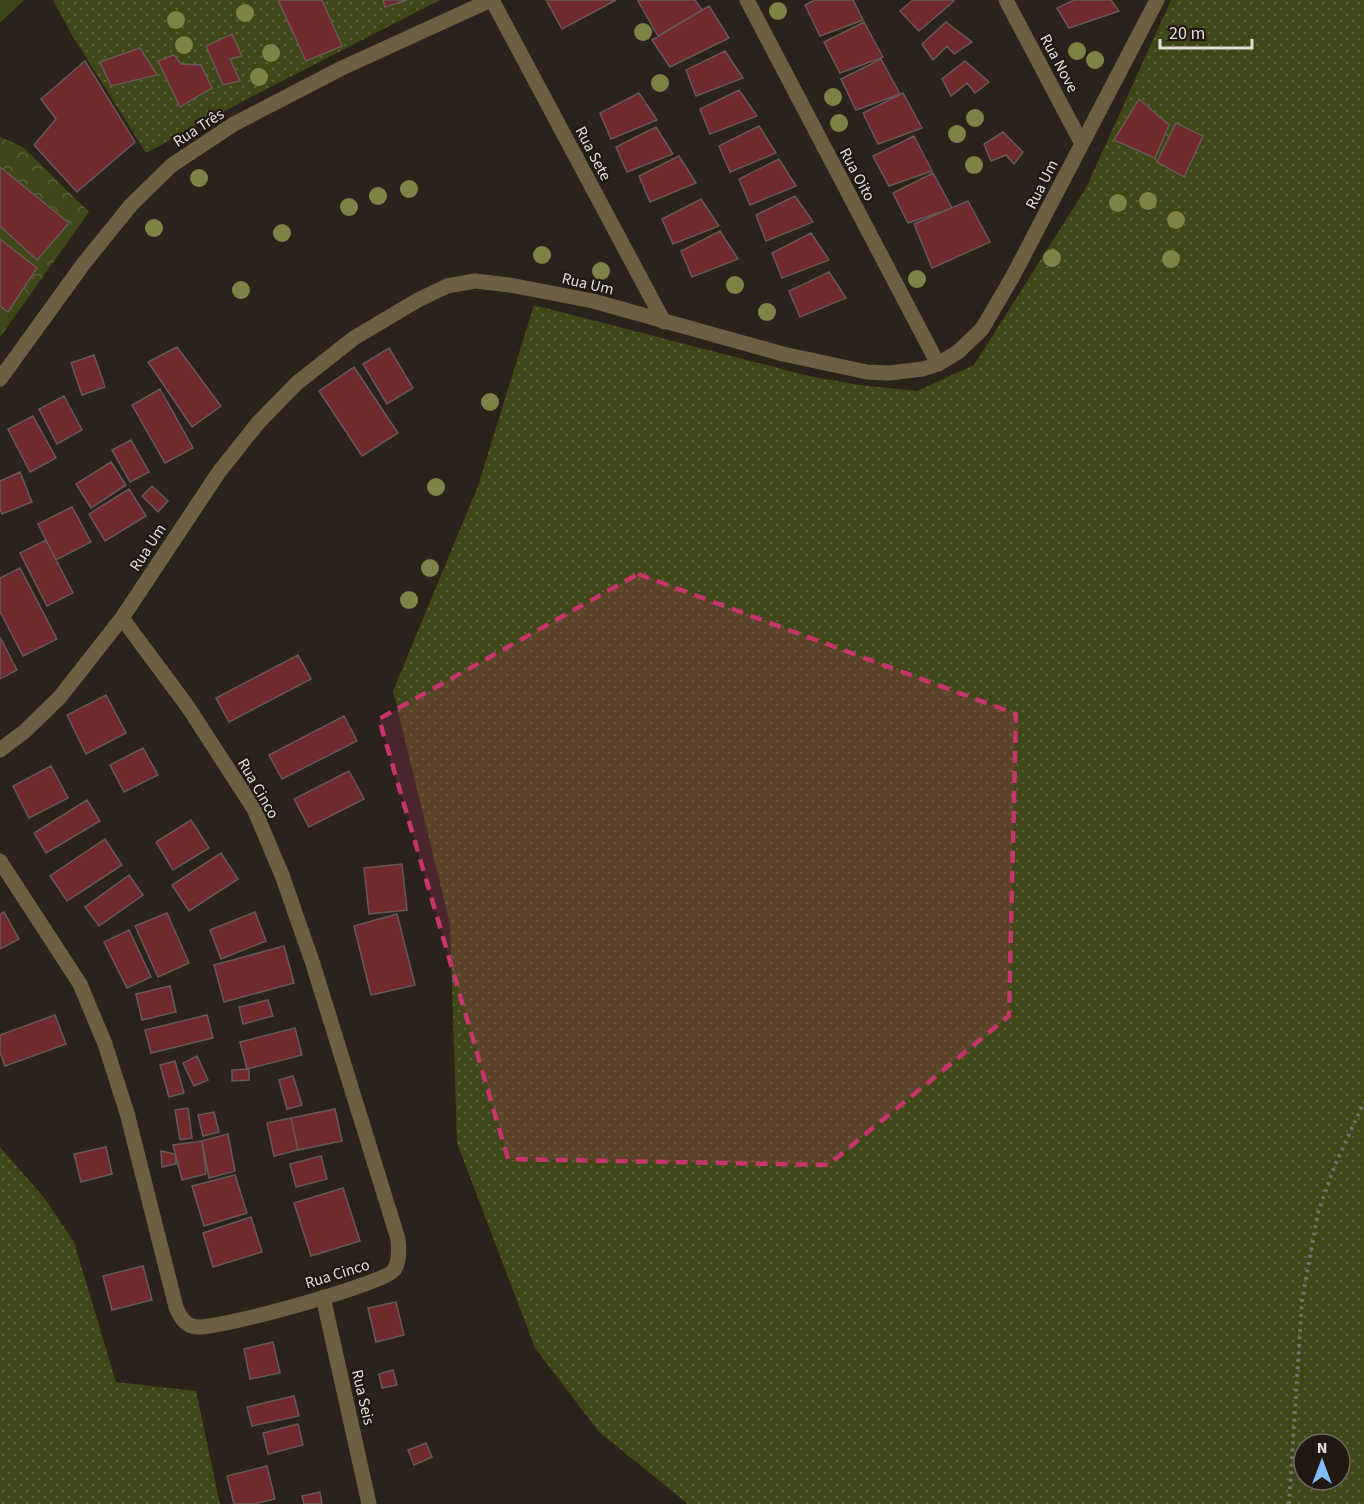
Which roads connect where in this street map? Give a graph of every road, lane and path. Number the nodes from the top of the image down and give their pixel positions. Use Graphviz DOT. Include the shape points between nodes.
graph roads {
  1 [pos="492,0"];
  2 [pos="747,0"];
  3 [pos="1006,0"];
  4 [pos="1158,0"];
  5 [pos="1082,144"];
  6 [pos="664,322"];
  7 [pos="938,364"];
  8 [pos="0,379"];
  9 [pos="122,618"];
  10 [pos="0,750"];
  11 [pos="0,861"];
  12 [pos="1364,1102"];
  13 [pos="323,1297"];
  14 [pos="369,1504"];
  15 [pos="1289,1504"];
  1 -- 6 [label="street, Rua Sete"];
  1 -- 8 [label="street, Rua Três" via="332,73 234,124 172,165 131,205 84,263"];
  2 -- 7 [label="street, Rua Oito"];
  3 -- 5 [label="street, Rua Nove"];
  4 -- 5 [label="street, Rua Um"];
  5 -- 7 [label="street, Rua Um" via="982,329 958,352"];
  6 -- 7 [label="street, Rua Um" via="867,372 904,372"];
  6 -- 9 [label="street, Rua Um" via="593,301 475,281 447,286 418,300 354,338 297,383 258,423 219,472"];
  9 -- 10 [label="street, Rua Um" via="60,697"];
  9 -- 13 [label="street, Rua Cinco" via="188,707 254,808 313,964 398,1239 397,1262 390,1274"];
  11 -- 13 [label="street, Rua Cinco" via="80,984 105,1044 180,1316 196,1327 214,1326"];
  12 -- 15 [label="path" via="1335,1164 1318,1213 1302,1301"];
  13 -- 14 [label="street, Rua Seis"];
}
